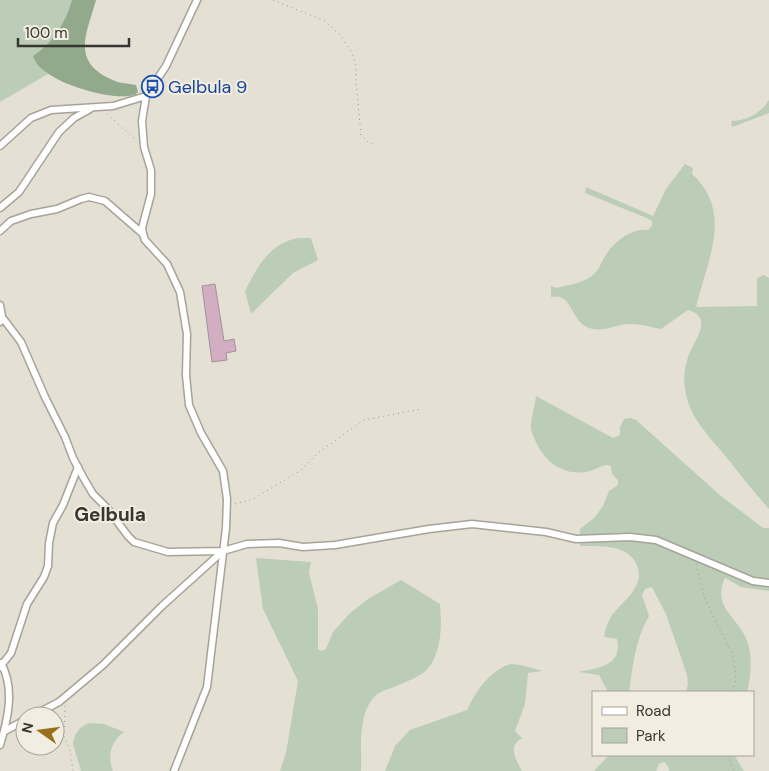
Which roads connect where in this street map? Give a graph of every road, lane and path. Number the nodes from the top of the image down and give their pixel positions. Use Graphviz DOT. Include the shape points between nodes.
graph roads {
  1 [pos="197,0"];
  2 [pos="273,0"];
  3 [pos="146,96"];
  4 [pos="96,107"];
  5 [pos="373,144"];
  6 [pos="0,146"];
  7 [pos="144,147"];
  8 [pos="0,208"];
  9 [pos="0,230"];
  10 [pos="143,234"];
  11 [pos="0,305"];
  12 [pos="1,320"];
  13 [pos="421,409"];
  14 [pos="78,467"];
  15 [pos="227,506"];
  16 [pos="223,551"];
  17 [pos="694,556"];
  18 [pos="769,583"];
  19 [pos="1,665"];
  20 [pos="733,691"];
  21 [pos="63,698"];
  22 [pos="49,706"];
  23 [pos="15,726"];
  24 [pos="5,731"];
  25 [pos="0,745"];
  26 [pos="728,756"];
  27 [pos="73,771"];
  28 [pos="174,771"];
  29 [pos="734,771"];
  1 -- 3 [label="street" via="166,66"];
  2 -- 5 [label="path" via="325,21 341,36 356,67 361,135"];
  3 -- 4 [label="street" via="114,106"];
  3 -- 7 [label="street" via="142,121"];
  4 -- 6 [label="street" via="51,110 31,118"];
  4 -- 7 [label="path"];
  4 -- 8 [label="street" via="74,118 59,132 19,192"];
  7 -- 10 [label="street" via="151,170 151,194"];
  9 -- 10 [label="street" via="31,214 89,198 105,202"];
  10 -- 15 [label="street" via="168,264 180,292 187,334 189,405 223,471"];
  11 -- 12 [label="street"];
  12 -- 14 [label="street" via="21,342"];
  13 -- 15 [label="path" via="364,420 319,452 300,472 253,499"];
  14 -- 16 [label="street" via="93,494 134,542 168,552"];
  14 -- 19 [label="street" via="53,523 44,577 27,604 11,653"];
  15 -- 16 [label="street"];
  16 -- 17 [label="street" via="248,544 335,545 472,524 546,532 576,539 630,537 656,540"];
  16 -- 21 [label="street" via="104,665"];
  16 -- 28 [label="street" via="207,687"];
  17 -- 18 [label="street" via="753,581"];
  17 -- 20 [label="path" via="704,599 733,656 736,676"];
  19 -- 24 [label="street" via="9,693"];
  21 -- 22 [label="street"];
  21 -- 27 [label="path" via="66,708 64,737"];
  23 -- 24 [label="street"];
  24 -- 25 [label="street"];
  26 -- 29 [label="path"];
}
